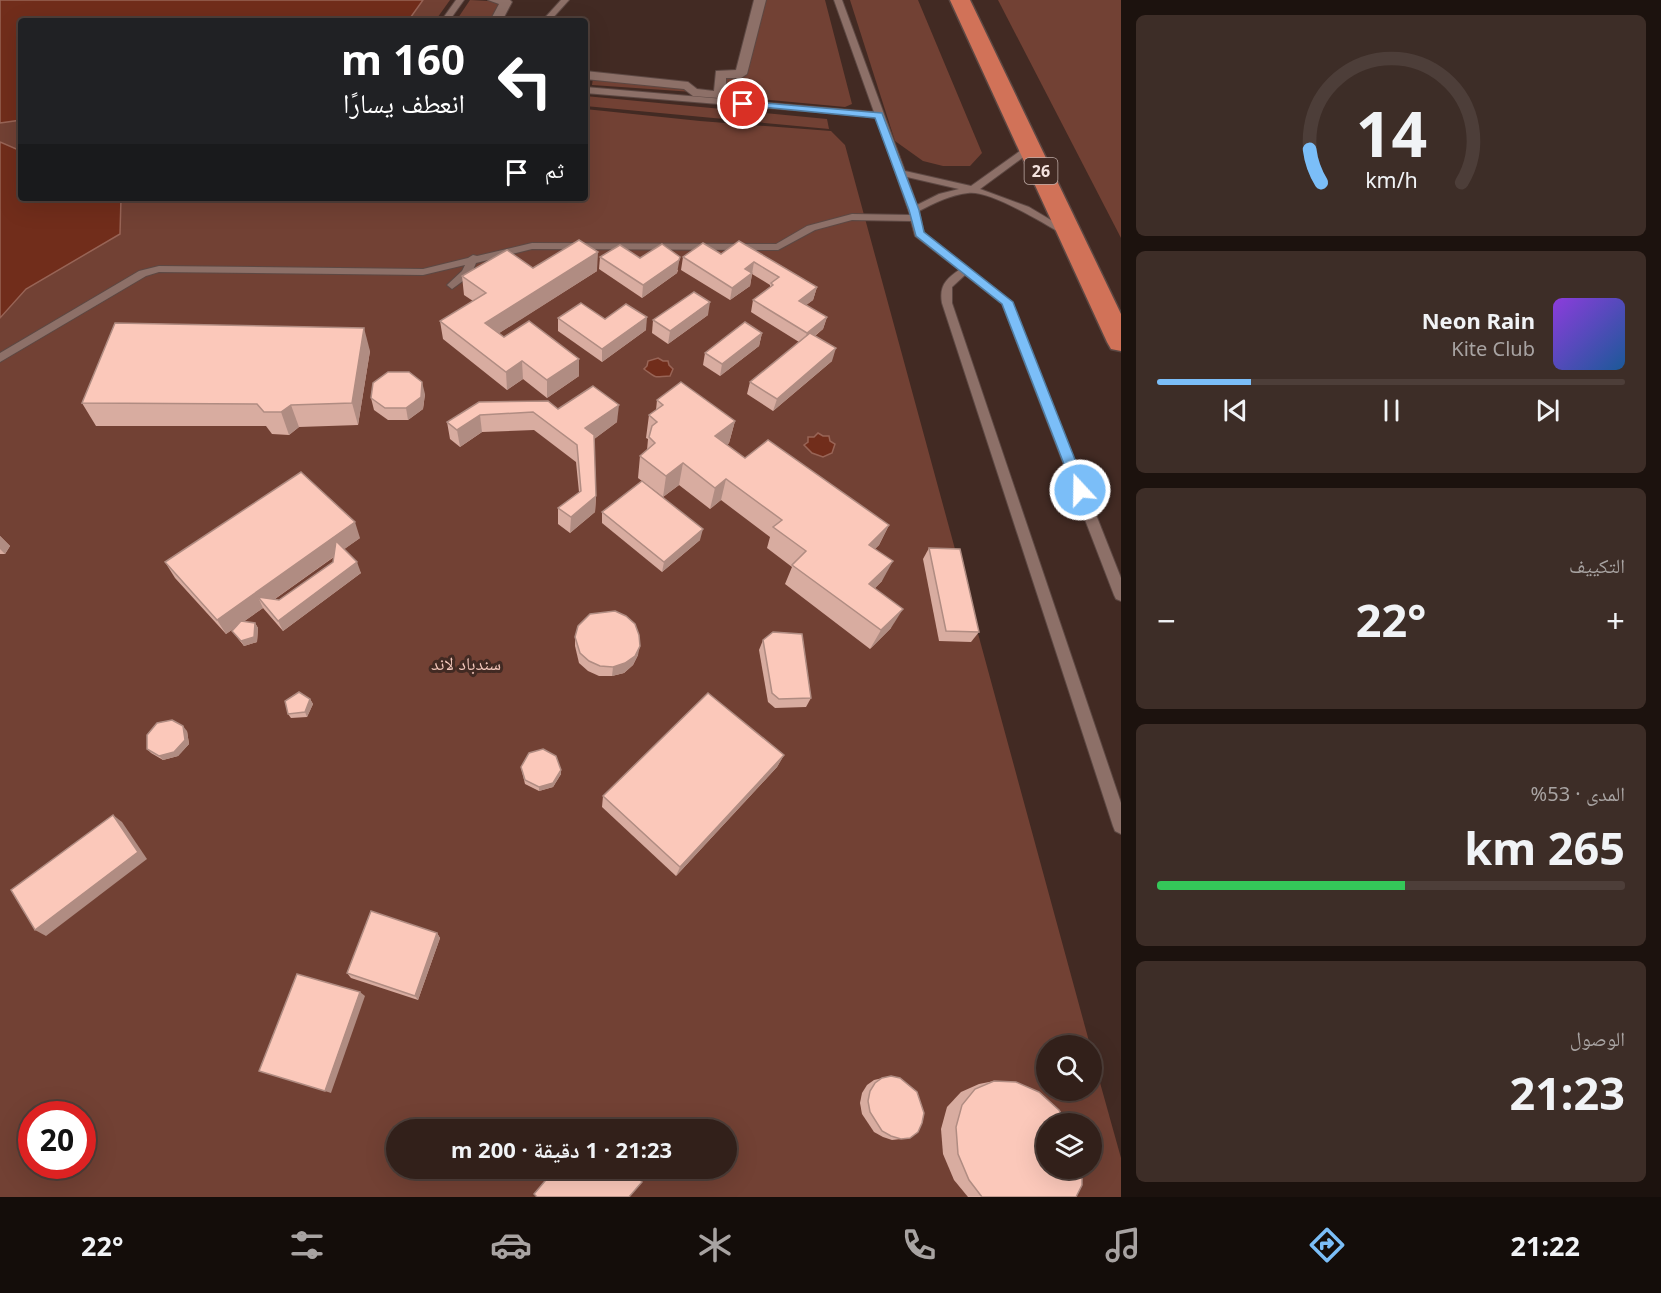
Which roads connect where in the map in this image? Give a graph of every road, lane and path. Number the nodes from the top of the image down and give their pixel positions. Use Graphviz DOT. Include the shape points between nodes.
graph roads {
  1 [pos="460,0"];
  2 [pos="494,0"];
  3 [pos="566,0"];
  4 [pos="760,0"];
  5 [pos="838,0"];
  6 [pos="960,0"];
  7 [pos="447,18"];
  8 [pos="497,18"];
  9 [pos="549,18"];
  10 [pos="588,75"];
  11 [pos="588,90"];
  12 [pos="879,115"];
  13 [pos="1030,148"];
  14 [pos="900,173"];
  15 [pos="975,188"];
  16 [pos="915,214"];
  17 [pos="1071,236"];
  18 [pos="473,258"];
  19 [pos="964,271"];
  20 [pos="452,285"];
  21 [pos="1121,342"];
  22 [pos="0,358"];
  23 [pos="1121,595"];
  24 [pos="1121,826"];
  1 -- 7 [label="lane"];
  2 -- 8 [label="street" via="506,2"];
  3 -- 9 [label="lane"];
  4 -- 10 [label="street" via="741,74 720,74 720,90 727,96 693,92 688,86"];
  5 -- 12 [label="lane"];
  6 -- 13 [label="highway, 26"];
  11 -- 12 [label="lane"];
  12 -- 14 [label="lane"];
  13 -- 15 [label="lane"];
  13 -- 17 [label="highway, 26"];
  14 -- 15 [label="lane"];
  14 -- 16 [label="lane"];
  15 -- 16 [label="lane" via="942,196"];
  15 -- 17 [label="lane" via="1037,212"];
  16 -- 18 [label="lane" via="852,217 811,228 778,247 532,246"];
  16 -- 19 [label="lane" via="919,234"];
  17 -- 21 [label="highway, 26"];
  18 -- 20 [label="lane" via="467,273"];
  18 -- 22 [label="lane" via="423,272 159,269 143,273"];
  19 -- 23 [label="lane" via="1007,302"];
  19 -- 24 [label="lane" via="948,284 947,303"];
}
